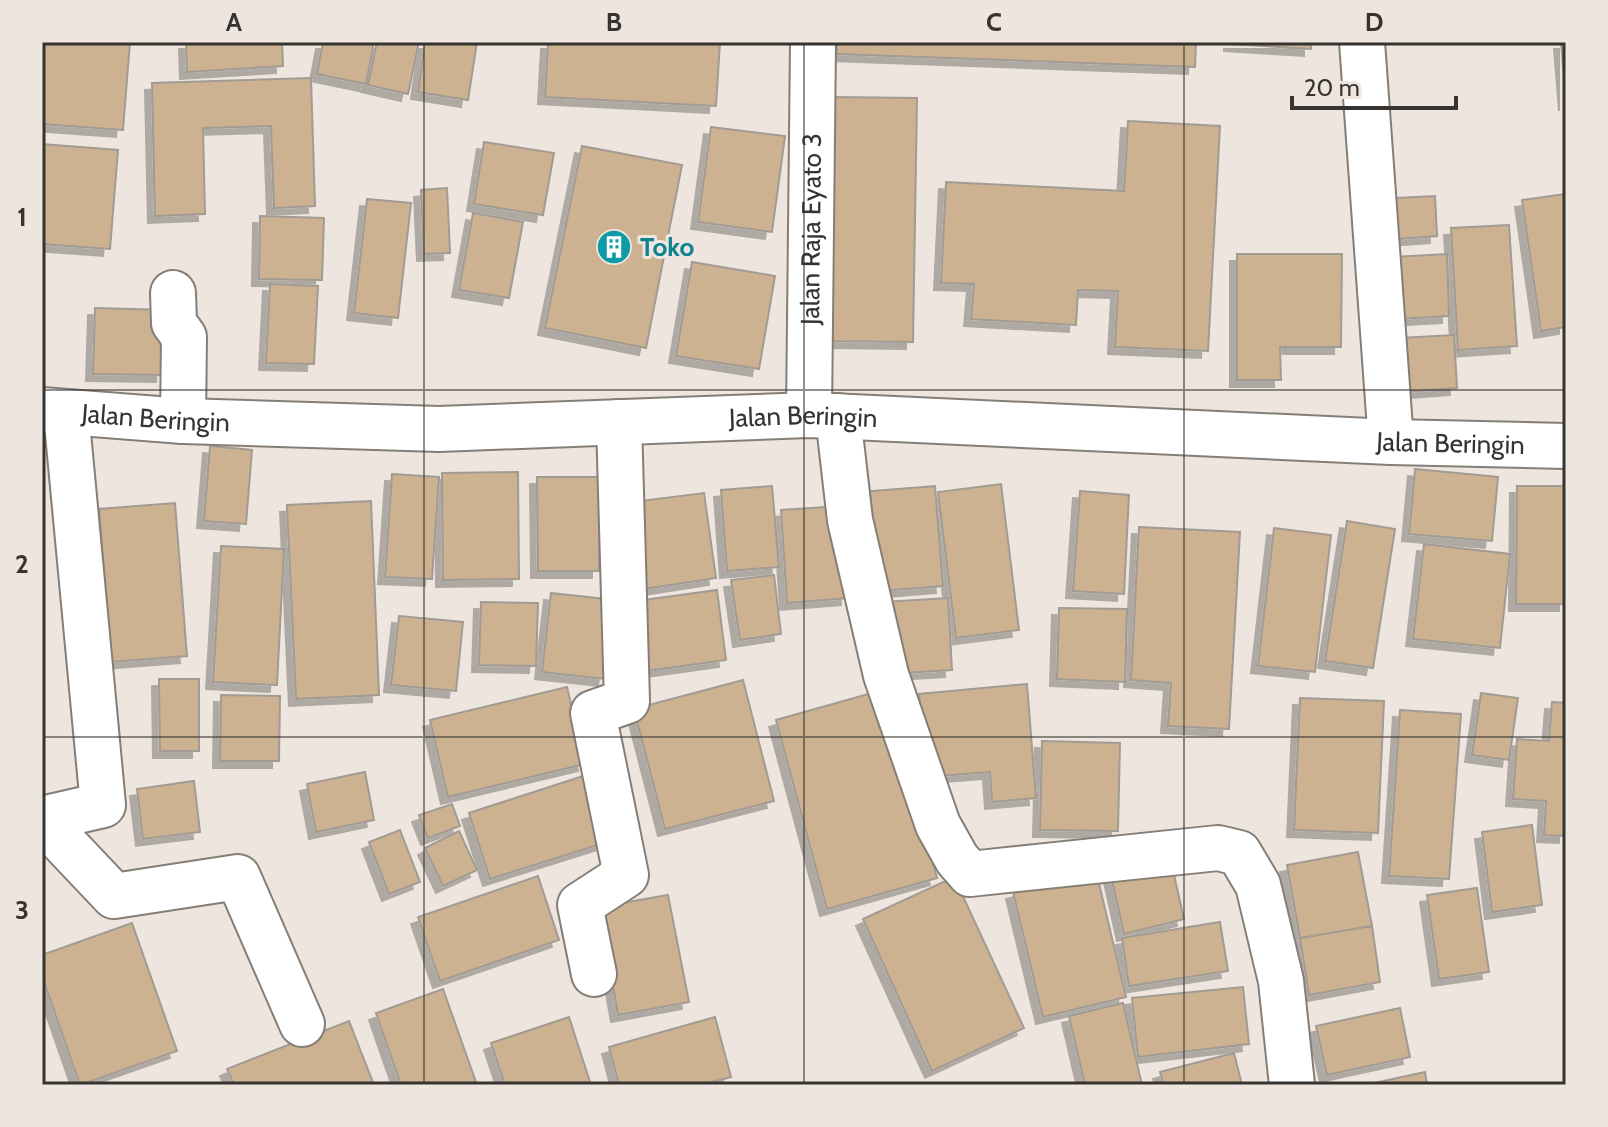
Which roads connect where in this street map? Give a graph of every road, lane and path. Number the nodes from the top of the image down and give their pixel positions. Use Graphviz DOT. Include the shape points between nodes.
graph roads {
  1 [pos="813,42"];
  2 [pos="1362,42"];
  3 [pos="173,293"];
  4 [pos="54,411"];
  5 [pos="824,415"];
  6 [pos="183,421"];
  7 [pos="619,422"];
  8 [pos="1391,442"];
  9 [pos="1566,446"];
  10 [pos="42,820"];
  11 [pos="594,974"];
  12 [pos="302,1024"];
  13 [pos="1292,1085"];
  1 -- 5 [label="street, Jalan Raja Eyato 3"];
  2 -- 8 [label="street"];
  3 -- 6 [label="street" via="174,323 184,337"];
  4 -- 6 [label="street, Jalan Beringin"];
  4 -- 10 [label="street" via="103,805"];
  5 -- 7 [label="street, Jalan Beringin"];
  5 -- 8 [label="street, Jalan Beringin"];
  5 -- 13 [label="street, Jalan Raja Eyato 3" via="886,675 938,825 957,859 970,874 1218,848 1239,853 1258,885 1276,957"];
  6 -- 7 [label="street, Jalan Beringin" via="439,429"];
  7 -- 11 [label="street" via="627,701 593,713 626,875 580,905"];
  8 -- 9 [label="street, Jalan Beringin"];
  10 -- 12 [label="street" via="114,896 238,877"];
}
